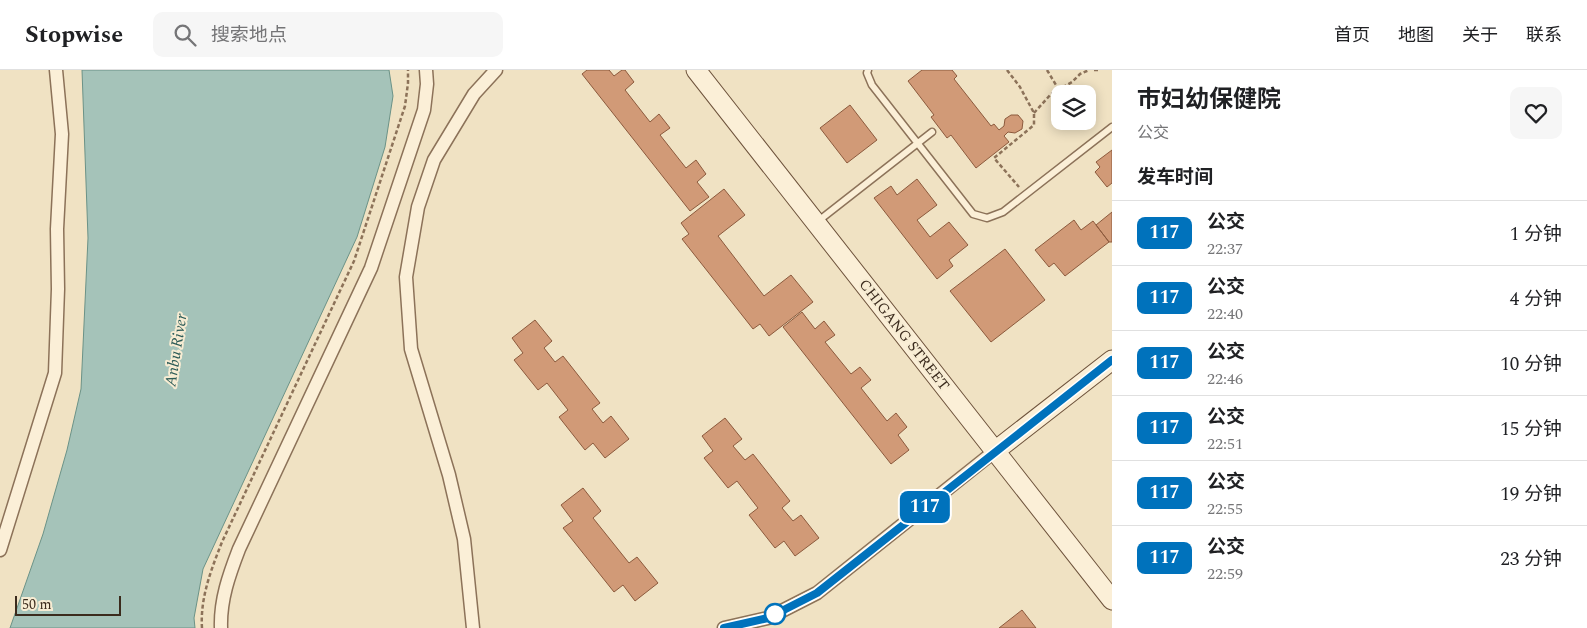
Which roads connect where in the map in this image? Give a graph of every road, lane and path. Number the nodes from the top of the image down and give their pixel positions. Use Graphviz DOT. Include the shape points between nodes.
graph roads {
  1 [pos="56,70"];
  2 [pos="408,70"];
  3 [pos="426,70"];
  4 [pos="496,70"];
  5 [pos="696,70"];
  6 [pos="868,70"];
  7 [pos="1007,70"];
  8 [pos="1046,70"];
  9 [pos="1088,70"];
  10 [pos="1094,70"];
  11 [pos="1098,70"];
  12 [pos="1056,85"];
  13 [pos="1067,85"];
  14 [pos="1051,94"];
  15 [pos="1034,113"];
  16 [pos="1112,127"];
  17 [pos="932,132"];
  18 [pos="918,144"];
  19 [pos="1025,195"];
  20 [pos="816,223"];
  21 [pos="1112,360"];
  22 [pos="995,451"];
  23 [pos="0,550"];
  24 [pos="1112,600"];
  25 [pos="202,628"];
  26 [pos="221,628"];
  27 [pos="473,628"];
  28 [pos="477,628"];
  29 [pos="724,628"];
  1 -- 23 [label="street" via="62,134 55,373"];
  2 -- 25 [label="path" via="405,106 354,260 222,542 208,578"];
  3 -- 26 [label="street" via="424,110 371,268 239,549 226,583"];
  4 -- 27 [label="street" via="474,94 434,160 418,207 406,277 411,349 449,474 464,539"];
  5 -- 20 [label="street, CHIGANG STREET"];
  6 -- 18 [label="lane" via="872,85"];
  7 -- 15 [label="path"];
  8 -- 12 [label="path"];
  9 -- 13 [label="path"];
  10 -- 11 [label="path"];
  14 -- 15 [label="path"];
  15 -- 19 [label="path" via="1034,126 994,158"];
  16 -- 19 [label="lane"];
  17 -- 18 [label="lane"];
  18 -- 19 [label="lane" via="973,214 987,218 1003,212"];
  18 -- 20 [label="lane"];
  20 -- 22 [label="street, CHIGANG STREET"];
  21 -- 22 [label="street"];
  22 -- 24 [label="street, CHIGANG STREET"];
  22 -- 29 [label="street" via="817,593 768,618"];
  27 -- 28 [label="street"];
}
